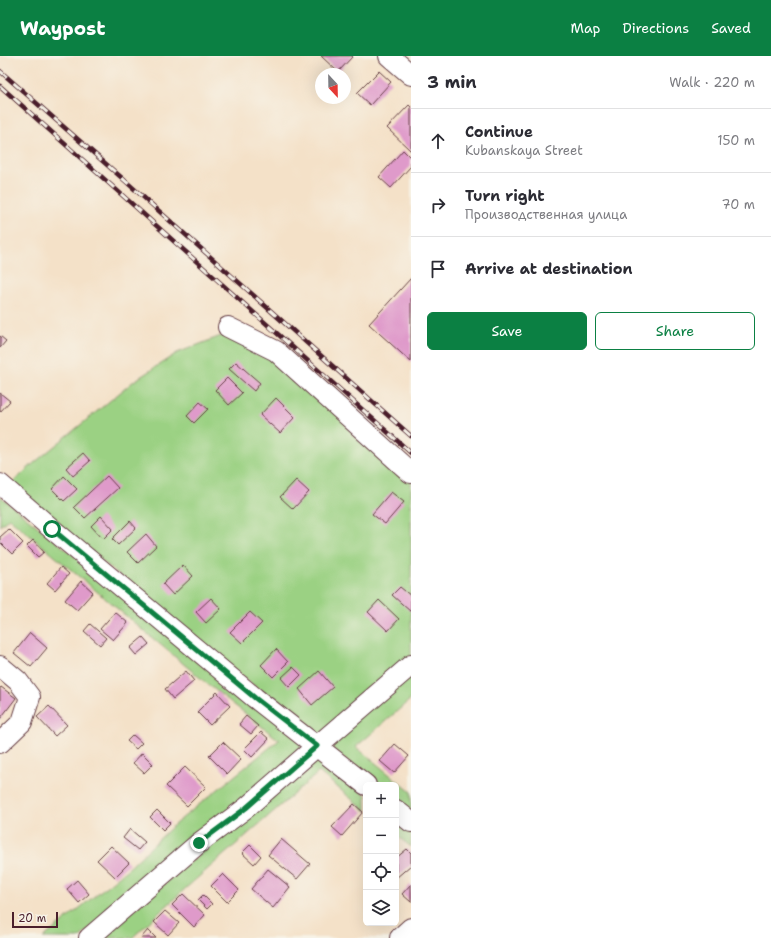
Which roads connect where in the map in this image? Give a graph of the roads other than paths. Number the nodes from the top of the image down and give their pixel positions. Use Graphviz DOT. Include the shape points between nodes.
graph roads {
  1 [pos="389,56"];
  2 [pos="411,75"];
  3 [pos="228,327"];
  4 [pos="411,473"];
  5 [pos="0,484"];
  6 [pos="411,665"];
  7 [pos="0,666"];
  8 [pos="0,743"];
  9 [pos="317,746"];
  10 [pos="363,783"];
  11 [pos="399,812"];
  12 [pos="411,822"];
  13 [pos="411,928"];
  14 [pos="89,938"];
  15 [pos="400,938"];
  1 -- 2 [label="street"];
  3 -- 4 [label="street" via="276,351"];
  5 -- 9 [label="street" via="255,698"];
  6 -- 9 [label="street"];
  7 -- 8 [label="street" via="18,681 30,697 22,722"];
  9 -- 10 [label="street"];
  9 -- 14 [label="street"];
  11 -- 12 [label="street"];
  13 -- 15 [label="street"];
}
